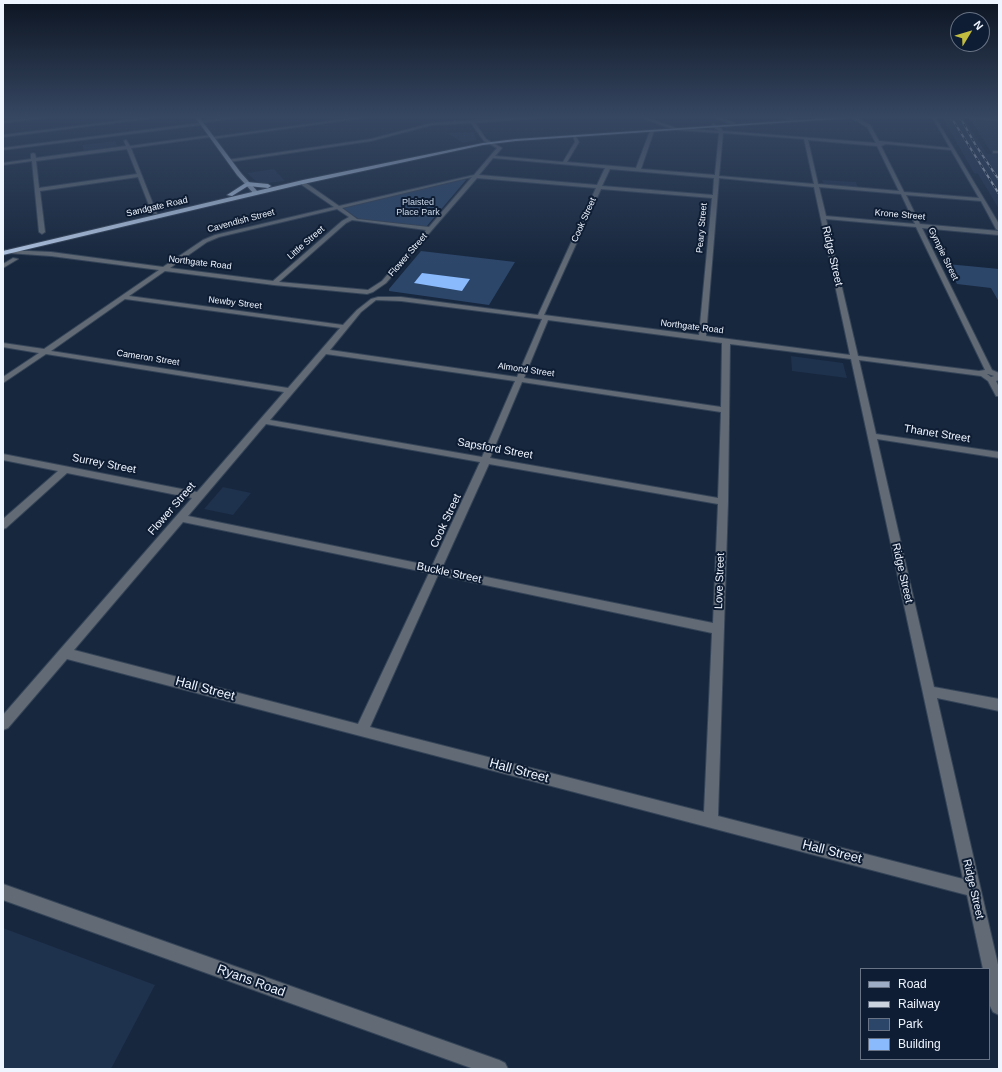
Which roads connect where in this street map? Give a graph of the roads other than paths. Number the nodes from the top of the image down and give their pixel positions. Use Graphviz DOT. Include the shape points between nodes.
graph roads {
  1 [pos="35,167"];
  2 [pos="137,167"];
  3 [pos="234,167"];
  4 [pos="365,167"];
  5 [pos="372,167"];
  6 [pos="483,167"];
  7 [pos="608,167"];
  8 [pos="639,167"];
  9 [pos="718,167"];
  10 [pos="812,167"];
  11 [pos="890,167"];
  12 [pos="963,167"];
  13 [pos="637,170"];
  14 [pos="140,175"];
  15 [pos="475,176"];
  16 [pos="717,177"];
  17 [pos="248,184"];
  18 [pos="304,184"];
  19 [pos="275,185"];
  20 [pos="816,186"];
  21 [pos="599,187"];
  22 [pos="37,190"];
  23 [pos="254,192"];
  24 [pos="902,193"];
  25 [pos="226,197"];
  26 [pos="714,197"];
  27 [pos="983,200"];
  28 [pos="336,207"];
  29 [pos="155,213"];
  30 [pos="823,217"];
  31 [pos="352,218"];
  32 [pos="918,226"];
  33 [pos="430,229"];
  34 [pos="999,229"];
  35 [pos="42,232"];
  36 [pos="999,233"];
  37 [pos="19,249"];
  38 [pos="4,251"];
  39 [pos="51,254"];
  40 [pos="15,259"];
  41 [pos="3,266"];
  42 [pos="164,269"];
  43 [pos="384,282"];
  44 [pos="274,283"];
  45 [pos="366,295"];
  46 [pos="378,296"];
  47 [pos="123,297"];
  48 [pos="359,311"];
  49 [pos="543,318"];
  50 [pos="345,327"];
  51 [pos="702,338"];
  52 [pos="726,341"];
  53 [pos="3,345"];
  54 [pos="324,351"];
  55 [pos="46,352"];
  56 [pos="854,358"];
  57 [pos="985,373"];
  58 [pos="996,378"];
  59 [pos="520,379"];
  60 [pos="3,382"];
  61 [pos="290,391"];
  62 [pos="999,394"];
  63 [pos="725,410"];
  64 [pos="263,421"];
  65 [pos="872,436"];
  66 [pos="999,455"];
  67 [pos="3,457"];
  68 [pos="486,460"];
  69 [pos="66,469"];
  70 [pos="200,496"];
  71 [pos="723,502"];
  72 [pos="180,518"];
  73 [pos="3,526"];
  74 [pos="435,570"];
  75 [pos="718,629"];
  76 [pos="64,653"];
  77 [pos="928,691"];
  78 [pos="999,705"];
  79 [pos="3,724"];
  80 [pos="362,730"];
  81 [pos="711,821"];
  82 [pos="973,888"];
  83 [pos="3,892"];
  84 [pos="999,1006"];
  85 [pos="499,1069"];
  1 -- 22 [label="street"];
  2 -- 14 [label="street"];
  3 -- 17 [label="main road"];
  4 -- 19 [label="highway, Sandgate Road"];
  5 -- 23 [label="highway, Sandgate Road"];
  6 -- 15 [label="street, Flower Street"];
  7 -- 13 [label="street"];
  7 -- 21 [label="street, Cook Street"];
  8 -- 13 [label="street"];
  9 -- 16 [label="street, Peary Street"];
  10 -- 20 [label="street, Ridge Street"];
  11 -- 24 [label="street, Gympie Street"];
  12 -- 27 [label="street"];
  13 -- 16 [label="street"];
  14 -- 22 [label="street"];
  14 -- 29 [label="street"];
  15 -- 21 [label="street, Cavendish Street"];
  15 -- 28 [label="street, Cavendish Street"];
  15 -- 33 [label="street, Flower Street"];
  16 -- 20 [label="street"];
  16 -- 26 [label="street, Peary Street"];
  17 -- 19 [label="highway"];
  17 -- 23 [label="main road"];
  17 -- 25 [label="highway"];
  18 -- 28 [label="street"];
  19 -- 23 [label="highway, Sandgate Road"];
  20 -- 24 [label="street"];
  20 -- 30 [label="street, Ridge Street"];
  21 -- 26 [label="street, Cavendish Street"];
  21 -- 49 [label="street, Cook Street"];
  22 -- 35 [label="street"];
  23 -- 25 [label="highway, Sandgate Road"];
  23 -- 37 [label="highway, Sandgate Road"];
  24 -- 27 [label="street"];
  24 -- 32 [label="street, Gympie Street"];
  25 -- 29 [label="highway, Sandgate Road"];
  26 -- 51 [label="street, Peary Street"];
  27 -- 34 [label="street"];
  28 -- 31 [label="street"];
  28 -- 42 [label="street, Cavendish Street" via="210,239"];
  29 -- 38 [label="highway, Sandgate Road"];
  30 -- 32 [label="street, Krone Street"];
  30 -- 56 [label="street, Ridge Street"];
  31 -- 33 [label="street" via="362,222"];
  31 -- 44 [label="street, Little Street" via="344,222"];
  32 -- 36 [label="street, Krone Street"];
  32 -- 57 [label="street, Gympie Street"];
  33 -- 43 [label="street, Flower Street"];
  37 -- 38 [label="highway, Sandgate Road"];
  37 -- 39 [label="street, Northgate Road"];
  38 -- 39 [label="street, Northgate Road"];
  39 -- 42 [label="street, Northgate Road"];
  40 -- 41 [label="street"];
  42 -- 44 [label="street, Northgate Road"];
  42 -- 47 [label="street, Cavendish Street"];
  43 -- 45 [label="street, Flower Street"];
  43 -- 46 [label="street, Flower Street"];
  44 -- 45 [label="street, Northgate Road"];
  45 -- 46 [label="street"];
  45 -- 46 [label="street"];
  45 -- 48 [label="street, Flower Street" via="359,306"];
  46 -- 48 [label="street, Flower Street"];
  46 -- 49 [label="street, Northgate Road"];
  47 -- 50 [label="street, Newby Street"];
  47 -- 55 [label="street, Cavendish Street"];
  48 -- 50 [label="street, Flower Street"];
  49 -- 51 [label="street, Northgate Road"];
  49 -- 59 [label="street, Cook Street"];
  50 -- 54 [label="street, Flower Street"];
  51 -- 52 [label="street, Northgate Road"];
  52 -- 56 [label="street, Northgate Road"];
  52 -- 63 [label="street, Love Street"];
  53 -- 55 [label="street, Cameron Street"];
  54 -- 59 [label="street, Almond Street"];
  54 -- 61 [label="street, Flower Street"];
  55 -- 60 [label="street, Cavendish Street"];
  55 -- 61 [label="street, Cameron Street"];
  56 -- 57 [label="street, Northgate Road"];
  56 -- 65 [label="street, Ridge Street"];
  57 -- 58 [label="street"];
  58 -- 62 [label="street"];
  59 -- 63 [label="street, Almond Street"];
  59 -- 68 [label="street, Cook Street"];
  61 -- 64 [label="street, Flower Street"];
  63 -- 71 [label="street, Love Street"];
  64 -- 68 [label="street, Sapsford Street"];
  64 -- 70 [label="street, Flower Street"];
  65 -- 66 [label="street, Thanet Street"];
  65 -- 77 [label="street, Ridge Street"];
  67 -- 69 [label="street, Surrey Street"];
  68 -- 71 [label="street, Sapsford Street"];
  68 -- 74 [label="street, Cook Street"];
  69 -- 70 [label="street, Surrey Street"];
  69 -- 73 [label="street"];
  70 -- 72 [label="street, Flower Street"];
  71 -- 75 [label="street, Love Street"];
  72 -- 74 [label="street, Buckle Street"];
  72 -- 76 [label="street, Flower Street"];
  74 -- 75 [label="street, Buckle Street"];
  74 -- 80 [label="street, Cook Street"];
  75 -- 81 [label="street, Love Street"];
  76 -- 79 [label="street, Flower Street"];
  76 -- 80 [label="street, Hall Street"];
  77 -- 78 [label="street"];
  77 -- 82 [label="street, Ridge Street"];
  80 -- 81 [label="street, Hall Street"];
  81 -- 82 [label="street, Hall Street"];
  82 -- 84 [label="street, Ridge Street"];
  83 -- 85 [label="street, Ryans Road"];
}
